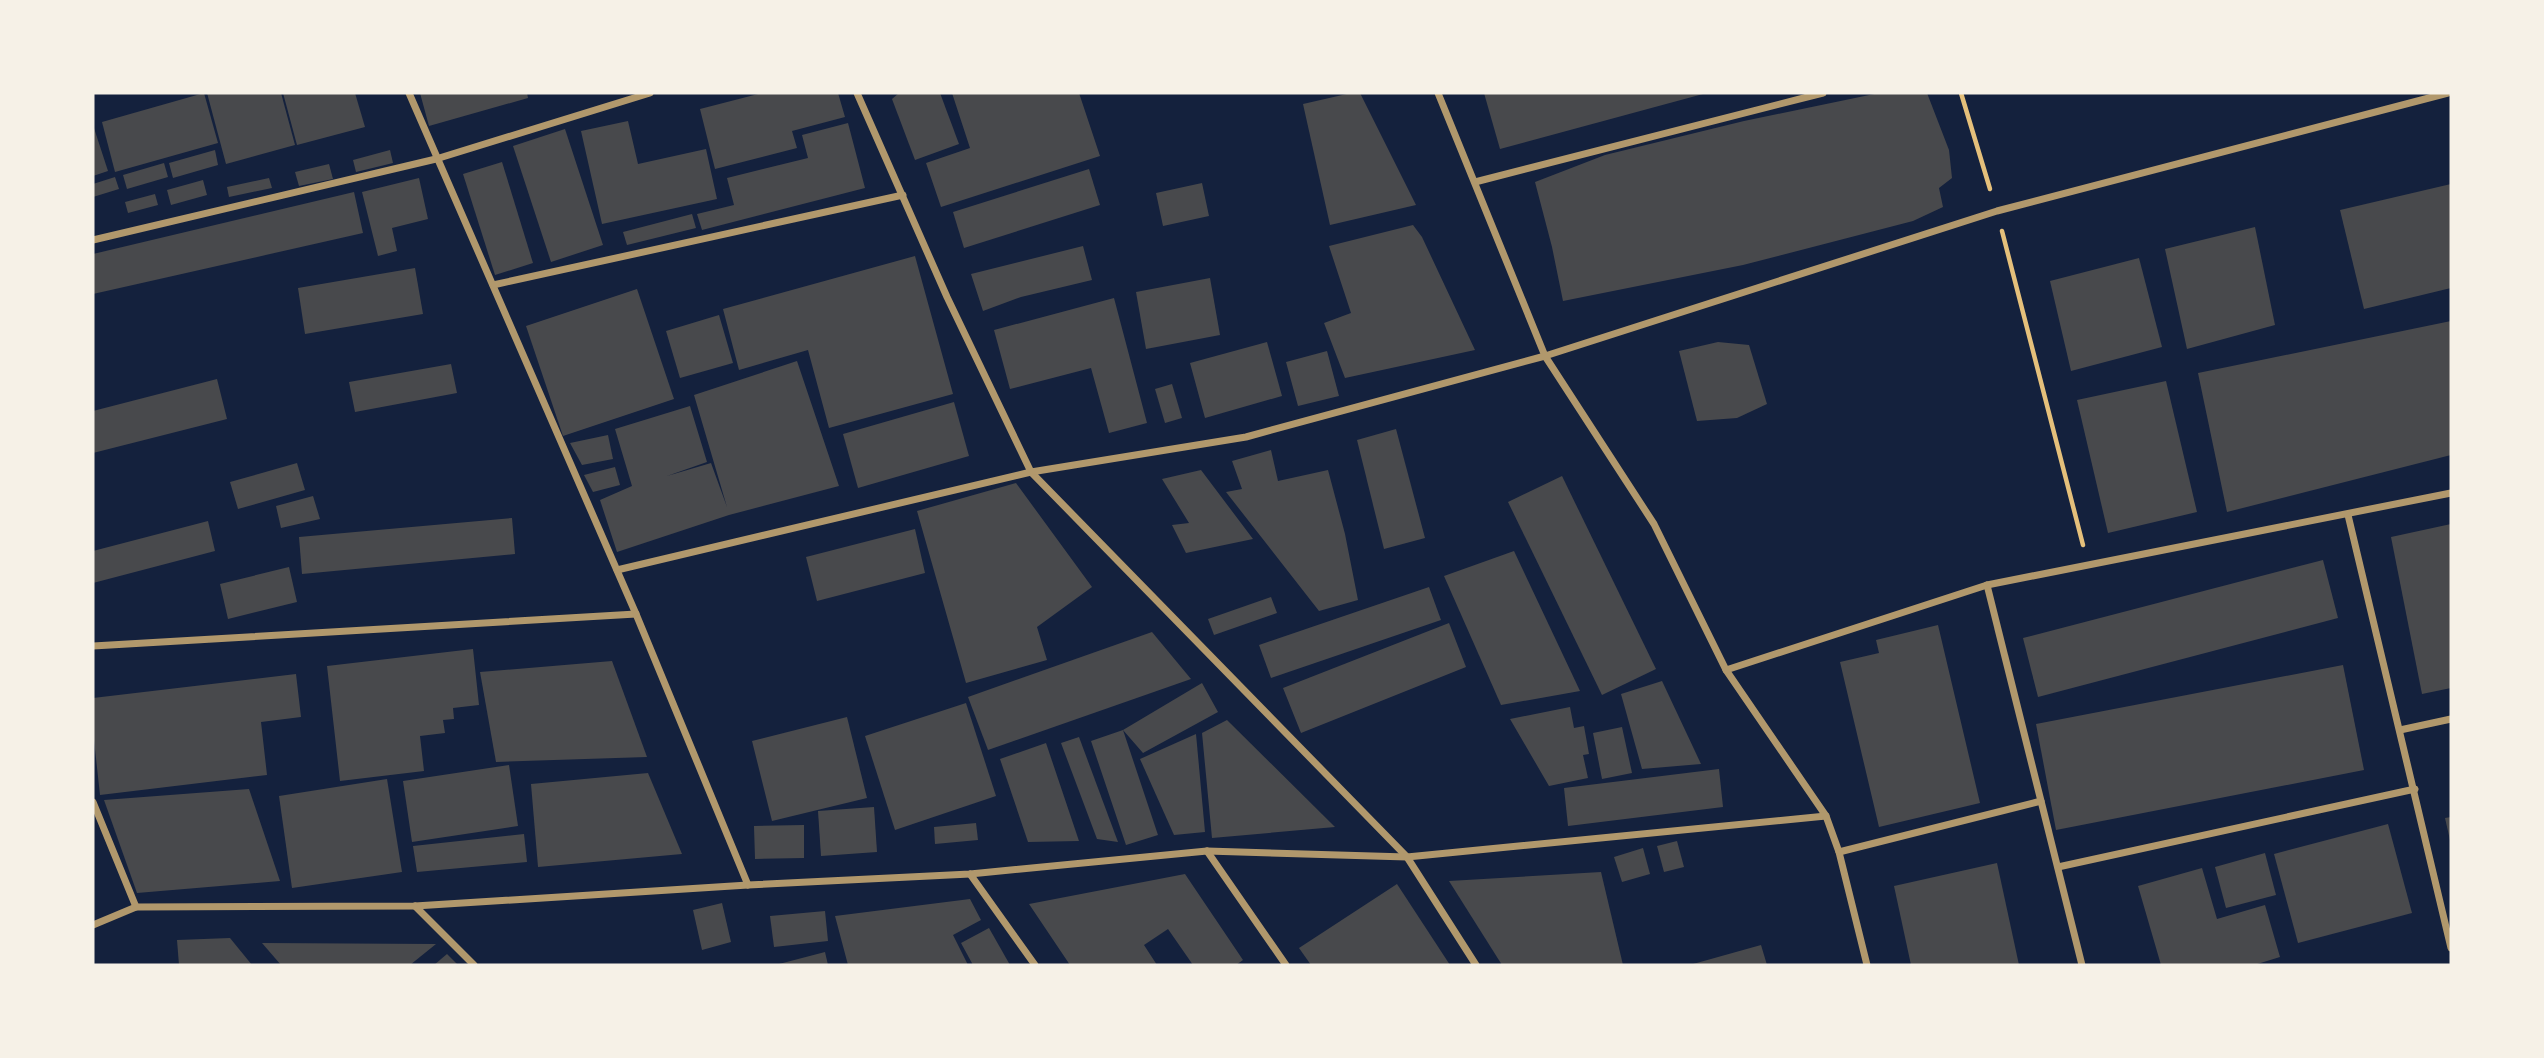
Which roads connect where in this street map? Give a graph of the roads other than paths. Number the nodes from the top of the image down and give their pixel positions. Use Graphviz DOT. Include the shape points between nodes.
graph roads {
  1 [pos="409,93"];
  2 [pos="650,93"];
  3 [pos="857,93"];
  4 [pos="1438,93"];
  5 [pos="1823,93"];
  6 [pos="2448,93"];
  7 [pos="436,159"];
  8 [pos="1475,182"];
  9 [pos="903,195"];
  10 [pos="93,240"];
  11 [pos="494,285"];
  12 [pos="1545,356"];
  13 [pos="1031,472"];
  14 [pos="2451,493"];
  15 [pos="2348,515"];
  16 [pos="617,569"];
  17 [pos="1987,585"];
  18 [pos="636,614"];
  19 [pos="93,646"];
  20 [pos="1726,670"];
  21 [pos="2451,719"];
  22 [pos="2400,730"];
  23 [pos="2415,789"];
  24 [pos="2041,801"];
  25 [pos="93,803"];
  26 [pos="1826,816"];
  27 [pos="1207,851"];
  28 [pos="1839,852"];
  29 [pos="1407,858"];
  30 [pos="2057,867"];
  31 [pos="970,874"];
  32 [pos="748,885"];
  33 [pos="415,906"];
  34 [pos="136,907"];
  35 [pos="93,925"];
  36 [pos="2451,948"];
  37 [pos="474,965"];
  38 [pos="1035,965"];
  39 [pos="1286,965"];
  40 [pos="1476,965"];
  41 [pos="1867,965"];
  42 [pos="2082,965"];
  1 -- 7 [label="street"];
  2 -- 7 [label="street"];
  3 -- 9 [label="street"];
  4 -- 8 [label="street"];
  5 -- 8 [label="street"];
  6 -- 12 [label="street" via="1997,211"];
  7 -- 10 [label="street"];
  7 -- 11 [label="street"];
  8 -- 12 [label="street"];
  9 -- 11 [label="street"];
  9 -- 13 [label="street"];
  11 -- 16 [label="street"];
  12 -- 13 [label="street" via="1246,437"];
  12 -- 20 [label="street" via="1654,524"];
  13 -- 16 [label="street"];
  13 -- 29 [label="street"];
  14 -- 15 [label="street"];
  15 -- 17 [label="street"];
  15 -- 22 [label="street"];
  16 -- 18 [label="street"];
  17 -- 20 [label="street"];
  17 -- 24 [label="street"];
  18 -- 19 [label="street"];
  18 -- 32 [label="street"];
  20 -- 26 [label="street"];
  21 -- 22 [label="street"];
  22 -- 23 [label="street"];
  23 -- 30 [label="street"];
  23 -- 36 [label="street"];
  24 -- 28 [label="street"];
  24 -- 30 [label="street"];
  25 -- 34 [label="street"];
  26 -- 28 [label="street"];
  26 -- 29 [label="street"];
  27 -- 29 [label="street"];
  27 -- 31 [label="street"];
  27 -- 39 [label="street"];
  28 -- 41 [label="street"];
  29 -- 40 [label="street"];
  30 -- 42 [label="street"];
  31 -- 32 [label="street"];
  31 -- 38 [label="street"];
  32 -- 33 [label="street"];
  33 -- 34 [label="street"];
  33 -- 37 [label="street"];
  34 -- 35 [label="street"];
}
